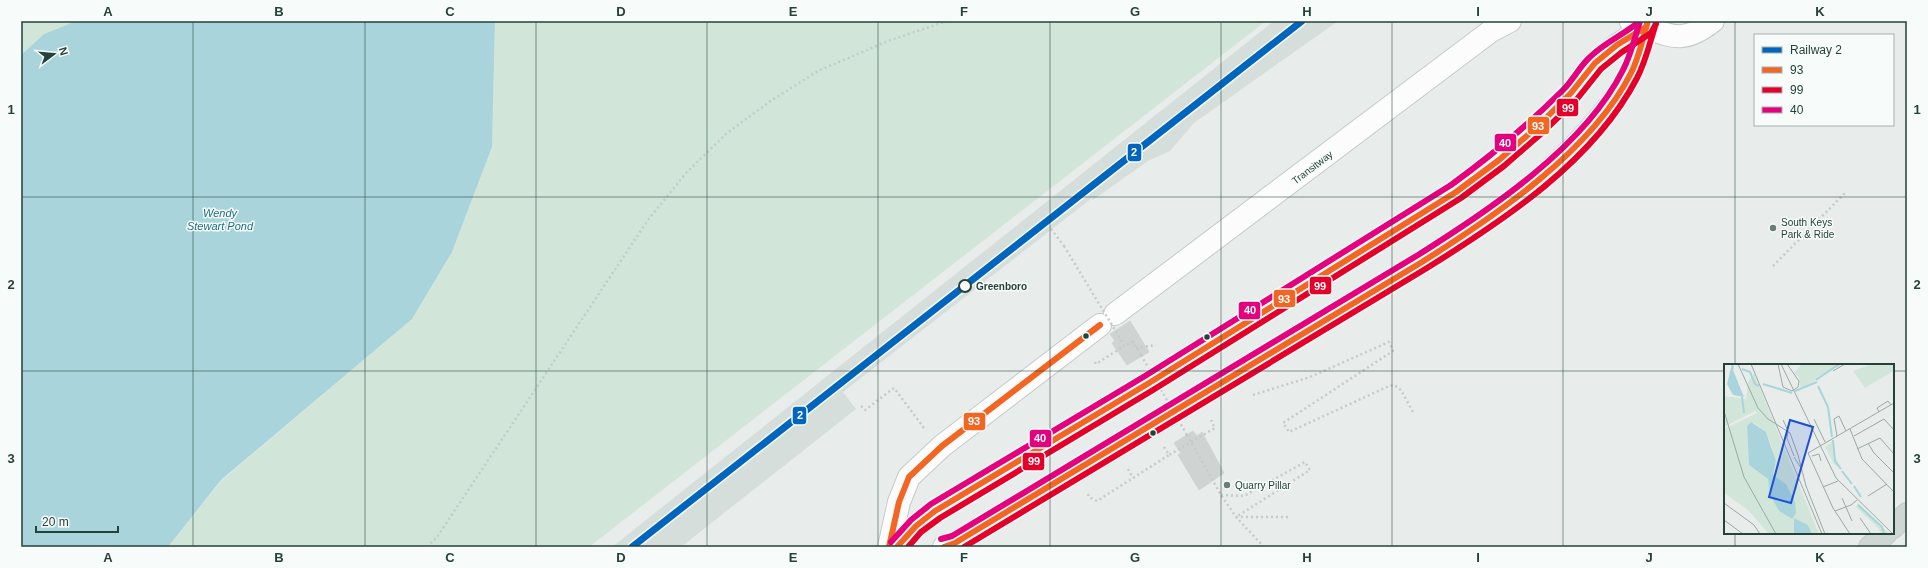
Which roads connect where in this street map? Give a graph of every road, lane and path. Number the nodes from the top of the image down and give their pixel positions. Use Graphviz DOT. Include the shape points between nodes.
graph roads {
  1 [pos="947,21"];
  2 [pos="1510,21"];
  3 [pos="1713,21"];
  4 [pos="1641,23"];
  5 [pos="1845,193"];
  6 [pos="1051,229"];
  7 [pos="1773,266"];
  8 [pos="1156,345"];
  9 [pos="1124,346"];
  10 [pos="1136,348"];
  11 [pos="1092,359"];
  12 [pos="1246,397"];
  13 [pos="861,406"];
  14 [pos="1414,412"];
  15 [pos="1210,418"];
  16 [pos="927,432"];
  17 [pos="1191,442"];
  18 [pos="1164,446"];
  19 [pos="1169,455"];
  20 [pos="1128,468"];
  21 [pos="1133,478"];
  22 [pos="1087,494"];
  23 [pos="1221,495"];
  24 [pos="1907,514"];
  25 [pos="1236,517"];
  26 [pos="1288,517"];
  27 [pos="1894,526"];
  28 [pos="1885,534"];
  29 [pos="427,547"];
  30 [pos="889,547"];
  31 [pos="897,547"];
  32 [pos="944,547"];
  33 [pos="1264,547"];
  34 [pos="1870,547"];
  1 -- 29 [label="path" via="888,41 818,71 727,133 686,173 648,220 437,537"];
  2 -- 30 [label="lane, Transitway" via="1491,32 1107,319 942,446 909,478 899,502"];
  3 -- 4 [label="lane" via="1693,35 1683,37 1673,37"];
  4 -- 31 [label="lane" via="1595,63 1571,93 1537,127 1478,177 1155,379 935,511 916,526"];
  4 -- 32 [label="lane" via="1628,78 1615,98 1574,146 1517,197 1436,253 955,543"];
  5 -- 7 [label="path"];
  6 -- 9 [label="path, bridge" via="1064,246"];
  8 -- 10 [label="path"];
  9 -- 10 [label="path" via="1132,342"];
  9 -- 11 [label="path" via="1096,364"];
  10 -- 17 [label="path, bridge"];
  12 -- 14 [label="path" via="1310,376 1388,342 1394,351 1284,423 1288,432 1394,385 1401,390"];
  13 -- 16 [label="path" via="865,410 894,388"];
  15 -- 17 [label="path" via="1215,428"];
  17 -- 19 [label="path"];
  17 -- 23 [label="path"];
  18 -- 19 [label="path"];
  19 -- 21 [label="path"];
  20 -- 21 [label="path"];
  21 -- 22 [label="path" via="1097,501"];
  23 -- 25 [label="path"];
  23 -- 25 [label="path" via="1244,496 1305,462 1310,470"];
  24 -- 27 [label="main road"];
  25 -- 26 [label="path"];
  25 -- 33 [label="path"];
  28 -- 34 [label="main road"];
}
